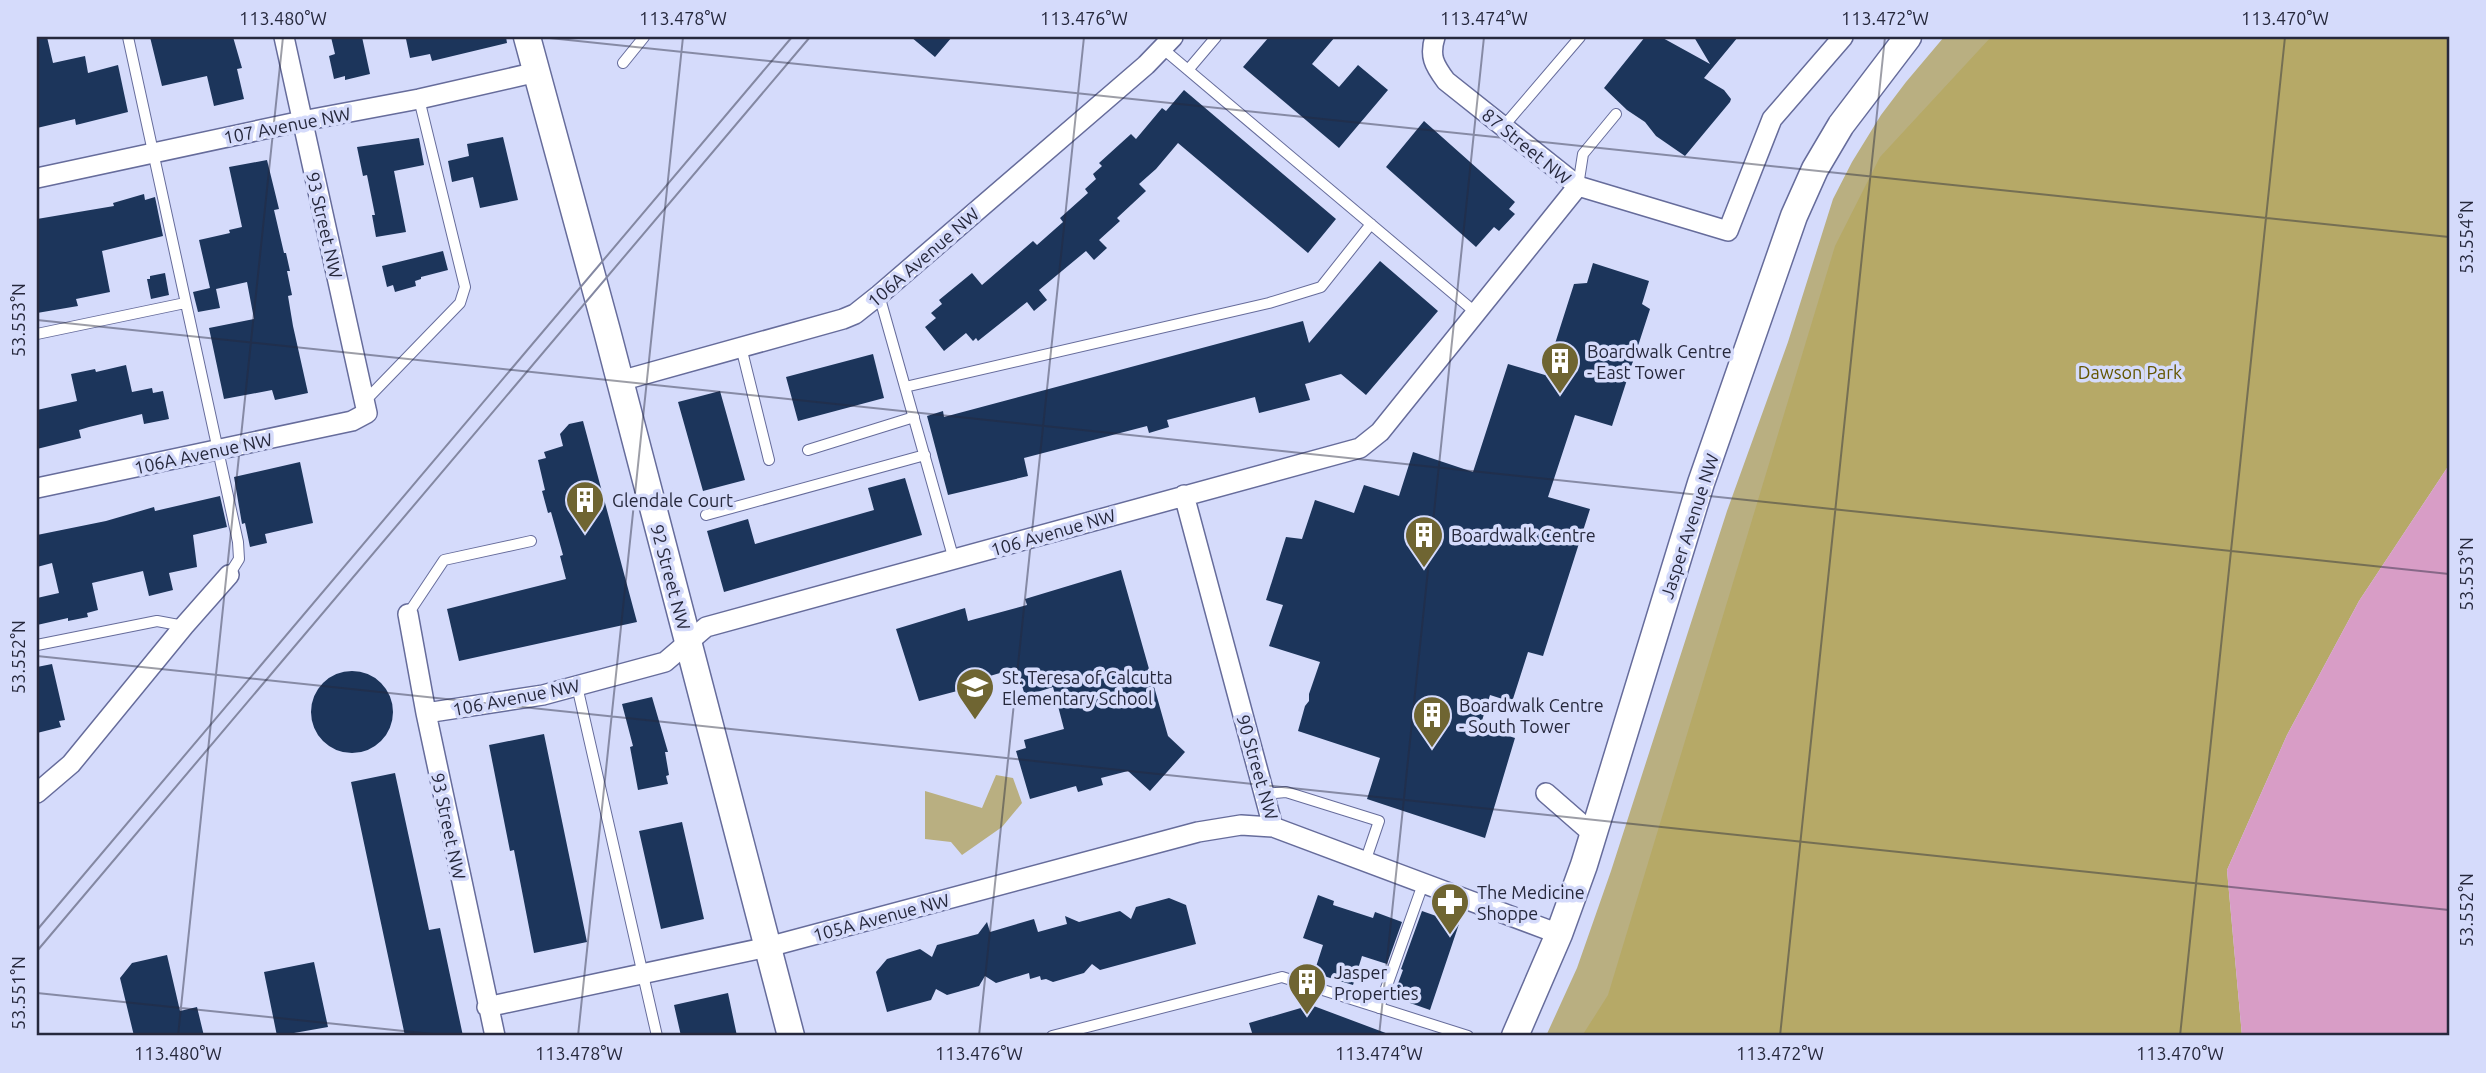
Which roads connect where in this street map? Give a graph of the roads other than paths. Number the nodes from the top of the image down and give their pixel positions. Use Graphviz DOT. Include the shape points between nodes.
graph roads {
  1 [pos="128,37"];
  2 [pos="284,37"];
  3 [pos="527,37"];
  4 [pos="644,37"];
  5 [pos="1216,37"];
  6 [pos="1580,37"];
  7 [pos="1843,37"];
  8 [pos="1908,37"];
  9 [pos="1168,42"];
  10 [pos="1433,44"];
  11 [pos="623,63"];
  12 [pos="1188,70"];
  13 [pos="537,72"];
  14 [pos="419,99"];
  15 [pos="1616,114"];
  16 [pos="302,121"];
  17 [pos="1503,127"];
  18 [pos="152,153"];
  19 [pos="37,178"];
  20 [pos="1578,186"];
  21 [pos="1371,224"];
  22 [pos="880,295"];
  23 [pos="186,303"];
  24 [pos="1475,312"];
  25 [pos="37,334"];
  26 [pos="741,347"];
  27 [pos="620,381"];
  28 [pos="905,387"];
  29 [pos="366,407"];
  30 [pos="914,417"];
  31 [pos="219,449"];
  32 [pos="808,450"];
  33 [pos="925,455"];
  34 [pos="769,460"];
  35 [pos="37,488"];
  36 [pos="1184,495"];
  37 [pos="706,515"];
  38 [pos="531,541"];
  39 [pos="954,560"];
  40 [pos="229,575"];
  41 [pos="408,614"];
  42 [pos="184,626"];
  43 [pos="688,640"];
  44 [pos="37,645"];
  45 [pos="577,686"];
  46 [pos="426,713"];
  47 [pos="37,793"];
  48 [pos="1546,793"];
  49 [pos="1264,794"];
  50 [pos="1272,827"];
  51 [pos="1594,834"];
  52 [pos="1365,862"];
  53 [pos="1423,884"];
  54 [pos="1559,934"];
  55 [pos="768,947"];
  56 [pos="644,975"];
  57 [pos="487,1007"];
  58 [pos="1379,1008"];
  59 [pos="495,1036"];
  60 [pos="657,1036"];
  61 [pos="791,1036"];
  62 [pos="1052,1036"];
  63 [pos="1468,1036"];
  64 [pos="1515,1036"];
  1 -- 18 [label="lane"];
  2 -- 16 [label="street, 93 Street NW"];
  3 -- 13 [label="main road, 92 Street NW"];
  4 -- 11 [label="lane"];
  5 -- 12 [label="lane"];
  6 -- 17 [label="lane"];
  7 -- 20 [label="street, 87 Street NW" via="1772,119 1728,231"];
  8 -- 51 [label="main road, Jasper Avenue NW" via="1841,125 1794,216 1701,483"];
  9 -- 12 [label="lane"];
  9 -- 22 [label="street, 106A Avenue NW"];
  10 -- 17 [label="street, 87 Street NW" via="1435,67"];
  12 -- 21 [label="lane"];
  13 -- 14 [label="street, 107 Avenue NW"];
  13 -- 27 [label="main road, 92 Street NW"];
  14 -- 16 [label="street, 107 Avenue NW"];
  14 -- 29 [label="lane" via="465,287 460,303"];
  15 -- 20 [label="lane" via="1583,154"];
  16 -- 18 [label="street, 107 Avenue NW"];
  16 -- 29 [label="street, 93 Street NW"];
  17 -- 20 [label="street, 87 Street NW"];
  18 -- 19 [label="street, 107 Avenue NW"];
  18 -- 23 [label="lane"];
  20 -- 24 [label="street, 106 Avenue NW"];
  21 -- 24 [label="lane"];
  21 -- 28 [label="lane" via="1321,287"];
  22 -- 26 [label="street, 106A Avenue NW" via="843,319"];
  22 -- 28 [label="lane"];
  23 -- 25 [label="lane"];
  23 -- 31 [label="lane"];
  24 -- 36 [label="street, 106 Avenue NW" via="1380,432 1360,448"];
  26 -- 27 [label="street, 106A Avenue NW"];
  26 -- 34 [label="lane"];
  27 -- 43 [label="main road, 92 Street NW"];
  28 -- 30 [label="lane"];
  29 -- 31 [label="street, 106A Avenue NW" via="352,422"];
  30 -- 32 [label="lane"];
  30 -- 33 [label="lane"];
  31 -- 35 [label="street, 106A Avenue NW"];
  31 -- 40 [label="lane" via="238,542 239,559"];
  33 -- 37 [label="lane"];
  33 -- 39 [label="lane"];
  36 -- 39 [label="street, 106 Avenue NW"];
  36 -- 49 [label="street, 90 Street NW"];
  38 -- 41 [label="lane" via="444,560"];
  39 -- 43 [label="street, 106 Avenue NW" via="706,626"];
  40 -- 42 [label="street"];
  41 -- 46 [label="street, 93 Street NW"];
  42 -- 44 [label="lane" via="157,621"];
  42 -- 47 [label="street" via="71,764"];
  43 -- 45 [label="street, 106 Avenue NW" via="665,662"];
  43 -- 55 [label="main road, 92 Street NW"];
  45 -- 46 [label="street, 106 Avenue NW"];
  45 -- 56 [label="lane"];
  46 -- 57 [label="street, 93 Street NW"];
  48 -- 51 [label="street"];
  49 -- 50 [label="street, 90 Street NW"];
  49 -- 52 [label="lane" via="1286,792 1379,821"];
  50 -- 52 [label="street, 90 Street NW"];
  50 -- 55 [label="street, 105A Avenue NW" via="1241,825 1198,832"];
  51 -- 54 [label="main road, Jasper Avenue NW"];
  52 -- 53 [label="street, 90 Street NW"];
  53 -- 54 [label="street, 90 Street NW"];
  53 -- 58 [label="lane"];
  54 -- 64 [label="main road, Jasper Avenue NW"];
  55 -- 56 [label="street, 105A Avenue NW"];
  55 -- 61 [label="main road, 92 Street NW"];
  56 -- 57 [label="street, 105A Avenue NW"];
  56 -- 60 [label="lane"];
  57 -- 59 [label="street, 93 Street NW"];
  58 -- 62 [label="lane" via="1282,977"];
  58 -- 63 [label="lane"];
}
